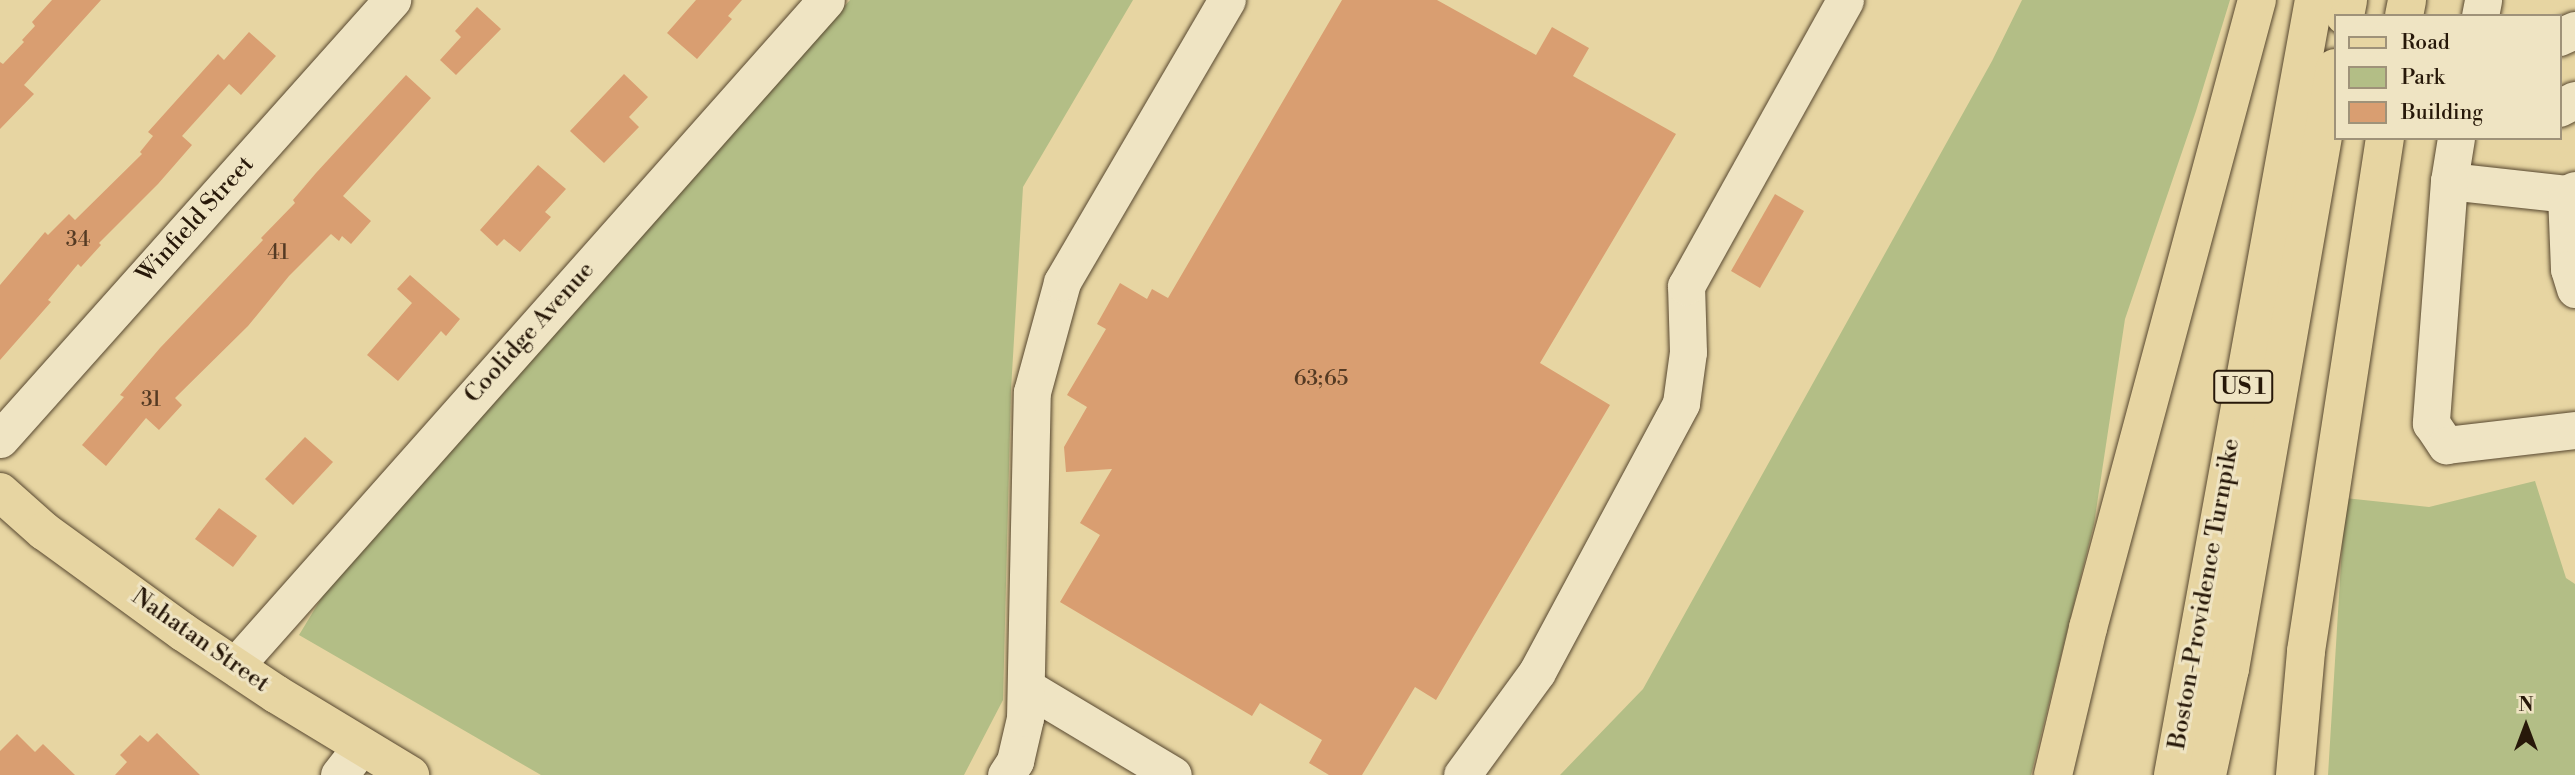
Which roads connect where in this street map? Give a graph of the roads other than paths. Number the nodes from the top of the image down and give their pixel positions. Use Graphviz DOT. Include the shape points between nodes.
graph roads {
  1 [pos="392,0"];
  2 [pos="826,0"];
  3 [pos="1227,0"];
  4 [pos="1845,0"];
  5 [pos="2258,0"];
  6 [pos="2314,0"];
  7 [pos="2334,74"];
  8 [pos="2385,140"];
  9 [pos="2455,140"];
  10 [pos="2449,181"];
  11 [pos="2571,192"];
  12 [pos="2575,289"];
  13 [pos="2575,430"];
  14 [pos="0,439"];
  15 [pos="0,492"];
  16 [pos="235,666"];
  17 [pos="1026,687"];
  18 [pos="350,761"];
  19 [pos="411,775"];
  20 [pos="1006,775"];
  21 [pos="1172,775"];
  22 [pos="1462,775"];
  23 [pos="2053,775"];
  24 [pos="2173,775"];
  25 [pos="2207,775"];
  26 [pos="2295,775"];
  1 -- 14 [label="street, Winfield Street"];
  2 -- 16 [label="street, Coolidge Avenue"];
  3 -- 17 [label="street" via="1062,282 1032,392"];
  4 -- 22 [label="street" via="1686,286 1688,352 1682,403 1537,672"];
  5 -- 23 [label="main road" via="2088,628"];
  6 -- 24 [label="main road, Boston-Providence Turnpike / US 1"];
  7 -- 25 [label="main road, Boston-Providence Turnpike / US 1" via="2230,668"];
  8 -- 26 [label="main road" via="2306,651"];
  9 -- 10 [label="street"];
  10 -- 11 [label="street"];
  10 -- 13 [label="street" via="2431,423 2445,445"];
  11 -- 12 [label="street" via="2569,269"];
  15 -- 16 [label="main road, Nahatan Street" via="44,531"];
  16 -- 18 [label="main road, Nahatan Street"];
  17 -- 20 [label="street" via="1025,718"];
  17 -- 21 [label="street"];
  18 -- 19 [label="main road, Nahatan Street"];
}
